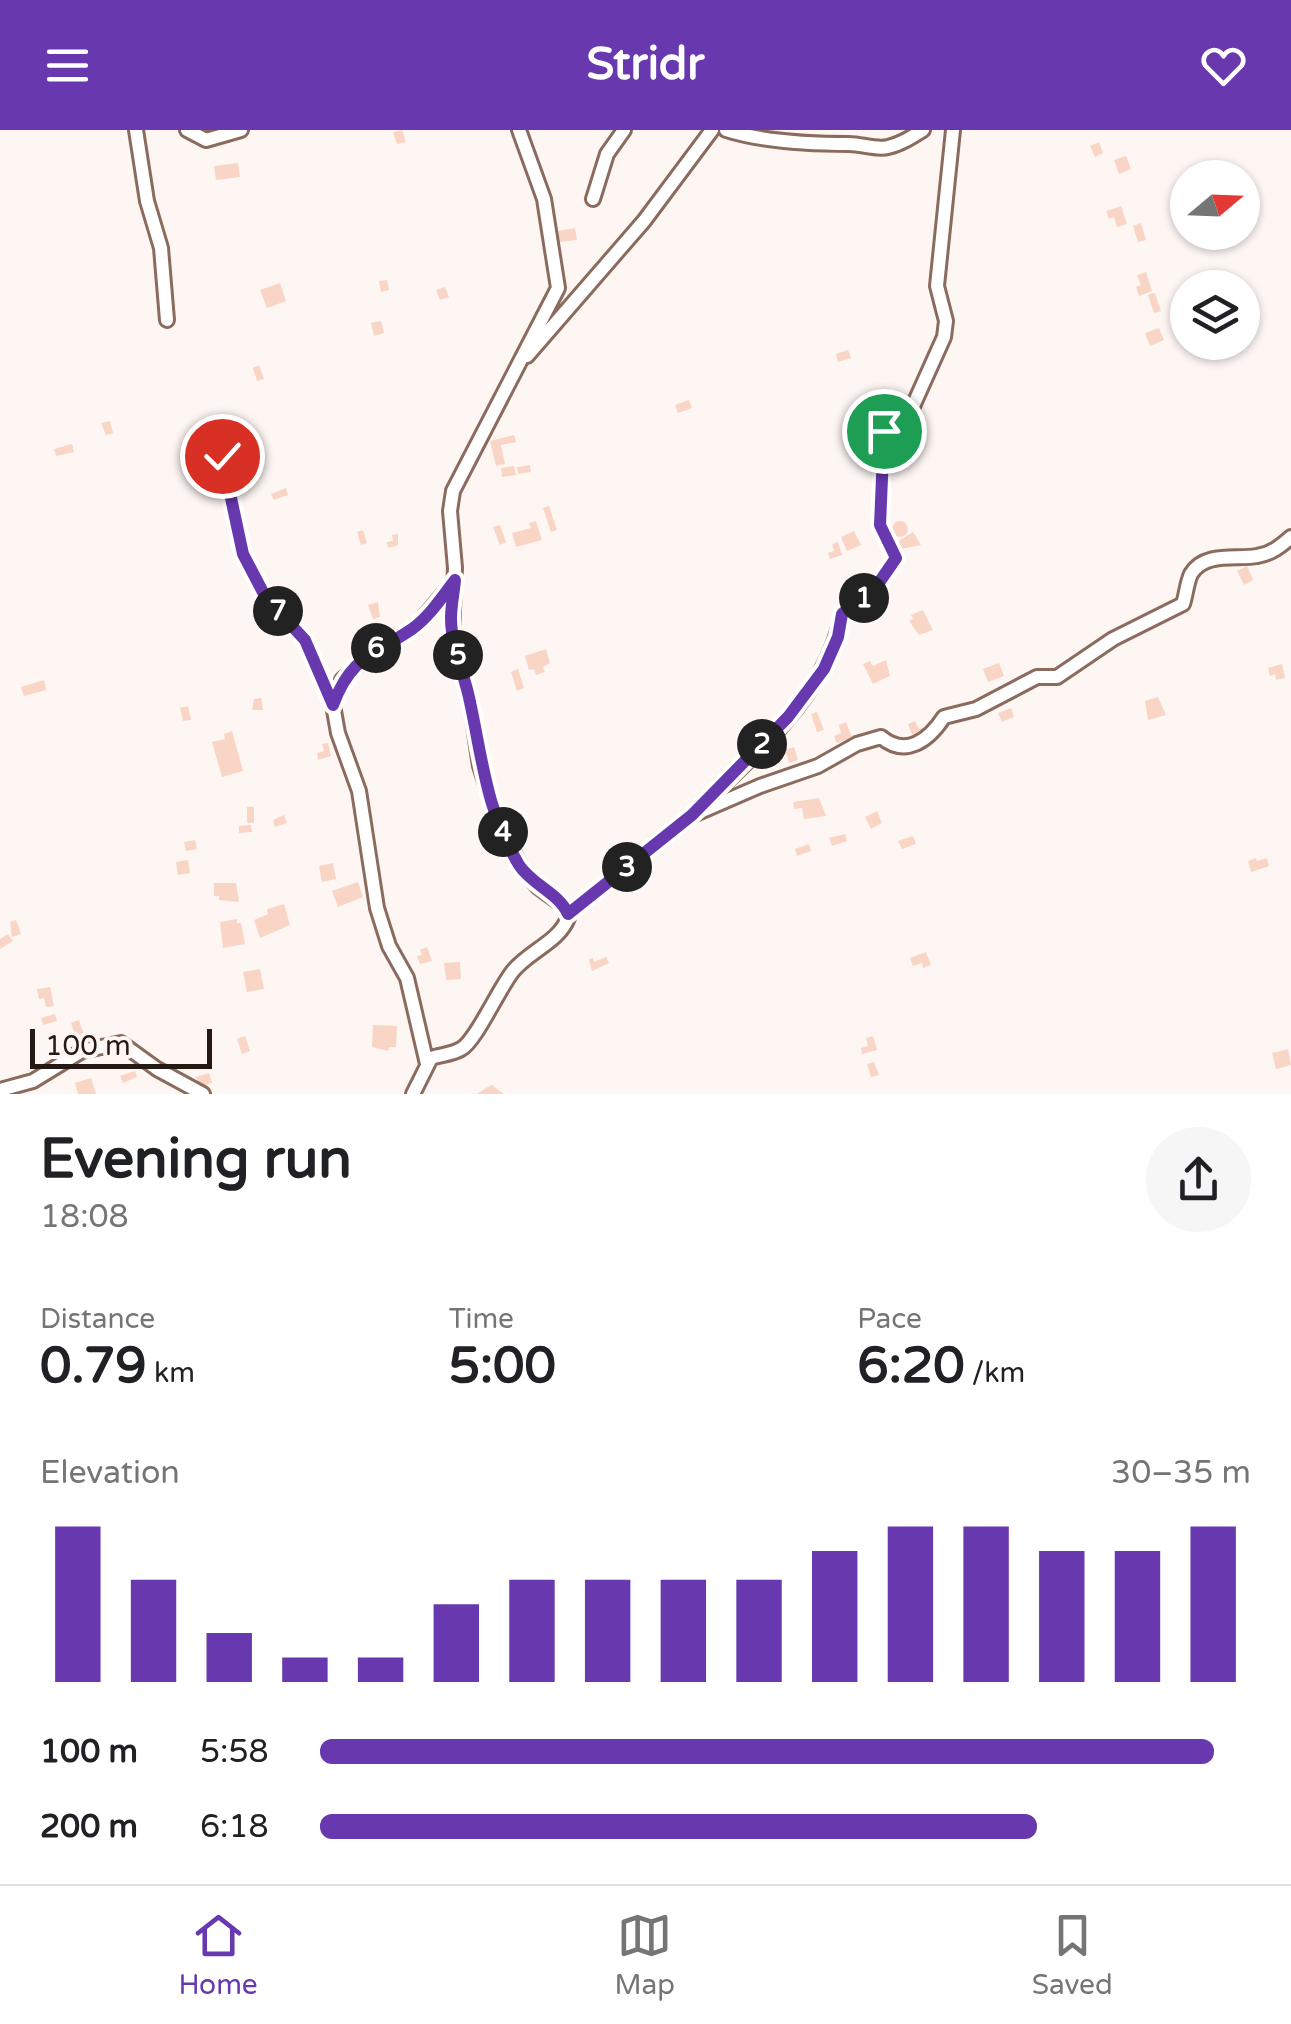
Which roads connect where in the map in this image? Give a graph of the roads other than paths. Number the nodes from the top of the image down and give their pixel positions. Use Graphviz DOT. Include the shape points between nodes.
graph roads {
  1 [pos="136,130"];
  2 [pos="186,130"];
  3 [pos="240,130"];
  4 [pos="519,130"];
  5 [pos="624,130"];
  6 [pos="712,130"];
  7 [pos="726,130"];
  8 [pos="923,130"];
  9 [pos="953,130"];
  10 [pos="593,200"];
  11 [pos="167,320"];
  12 [pos="522,362"];
  13 [pos="222,456"];
  14 [pos="1291,537"];
  15 [pos="455,580"];
  16 [pos="333,705"];
  17 [pos="692,815"];
  18 [pos="568,914"];
  19 [pos="426,1064"];
  20 [pos="0,1090"];
  21 [pos="203,1094"];
  22 [pos="413,1094"];
  1 -- 11 [label="street" via="161,248"];
  2 -- 3 [label="street" via="206,140"];
  4 -- 12 [label="street" via="544,199 558,288"];
  5 -- 10 [label="street" via="607,154"];
  6 -- 12 [label="street"];
  7 -- 8 [label="street" via="755,139 885,148"];
  9 -- 17 [label="street" via="937,286 944,338 910,415 884,431 880,525 896,558 876,587 842,614 815,684"];
  12 -- 15 [label="street" via="453,491"];
  13 -- 16 [label="street" via="243,554 266,598 305,640"];
  14 -- 17 [label="street" via="1258,556 1206,562 1192,572 1184,604 1112,639 1057,676 1037,677 976,709 944,716 934,733 910,748 881,738 857,744"];
  15 -- 16 [label="street" via="414,628 378,647 342,680"];
  15 -- 18 [label="street" via="452,631 485,784 520,867"];
  16 -- 19 [label="street" via="359,791 377,908 407,978"];
  17 -- 18 [label="street"];
  18 -- 19 [label="street" via="555,937 520,961 498,989 462,1049"];
  19 -- 22 [label="street"];
  20 -- 21 [label="street" via="34,1081 82,1051 121,1043"];
}
